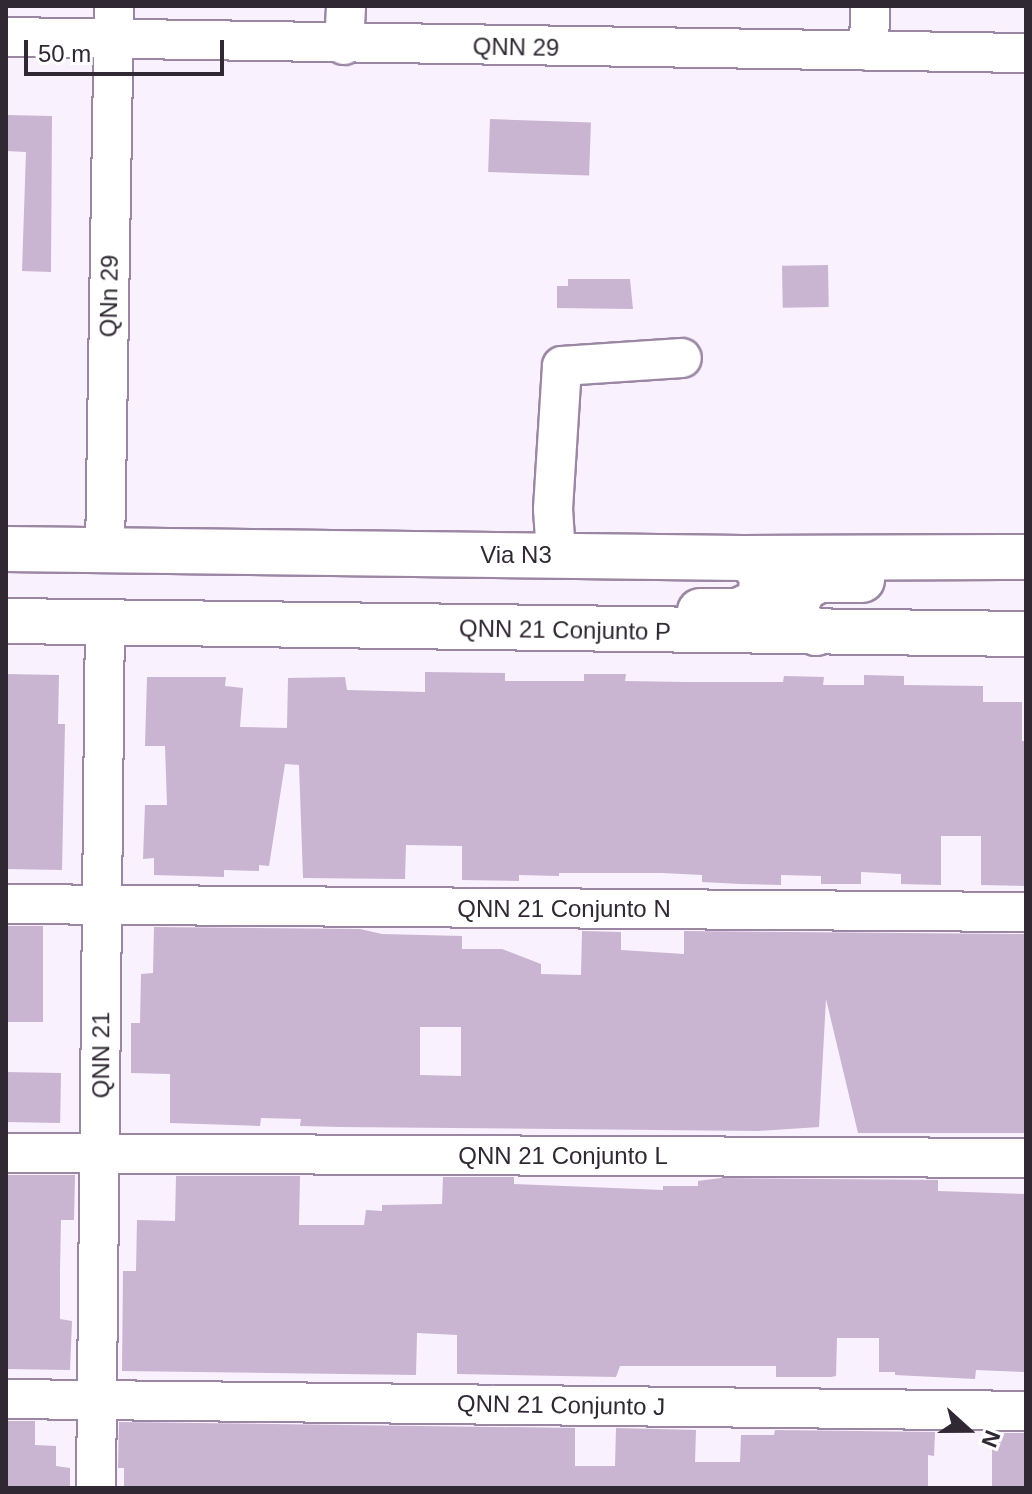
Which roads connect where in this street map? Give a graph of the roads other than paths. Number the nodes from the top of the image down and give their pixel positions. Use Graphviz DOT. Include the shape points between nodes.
graph roads {
  1 [pos="346,6"];
  2 [pos="870,6"];
  3 [pos="114,23"];
  4 [pos="6,37"];
  5 [pos="344,45"];
  6 [pos="869,51"];
  7 [pos="1026,53"];
  8 [pos="682,358"];
  9 [pos="6,549"];
  10 [pos="105,551"];
  11 [pos="556,555"];
  12 [pos="742,558"];
  13 [pos="1026,560"];
  14 [pos="6,621"];
  15 [pos="105,621"];
  16 [pos="440,629"];
  17 [pos="816,633"];
  18 [pos="1026,634"];
  19 [pos="6,904"];
  20 [pos="102,905"];
  21 [pos="1026,912"];
  22 [pos="6,1153"];
  23 [pos="100,1154"];
  24 [pos="1026,1158"];
  25 [pos="6,1399"];
  26 [pos="96,1400"];
  27 [pos="1026,1411"];
  28 [pos="96,1488"];
  1 -- 5 [label="street"];
  2 -- 6 [label="street"];
  3 -- 4 [label="street, QNN 29"];
  3 -- 5 [label="street, QNN 29"];
  3 -- 10 [label="street, QNn 29"];
  5 -- 6 [label="street, QNN 29"];
  6 -- 7 [label="street, QNN 29"];
  8 -- 11 [label="street" via="562,366 553,509"];
  9 -- 10 [label="main road, Via N3"];
  10 -- 11 [label="main road, Via N3"];
  11 -- 12 [label="main road, Via N3"];
  12 -- 13 [label="main road, Via N3"];
  12 -- 16 [label="main road" via="757,567 763,585 755,603 738,611 567,609"];
  13 -- 17 [label="main road" via="940,580 819,580 804,588 796,605 801,622"];
  14 -- 15 [label="main road, QNN 21 Conjunto P"];
  15 -- 16 [label="main road, QNN 21 Conjunto P"];
  15 -- 20 [label="street, QNN 21"];
  16 -- 17 [label="main road, QNN 21 Conjunto P"];
  17 -- 18 [label="main road, QNN 21 Conjunto P"];
  19 -- 20 [label="street, QNN 21 Conjunto N"];
  20 -- 21 [label="street, QNN 21 Conjunto N"];
  20 -- 23 [label="street, QNN 21"];
  22 -- 23 [label="street, QNN 21 Conjunto L"];
  23 -- 24 [label="street, QNN 21 Conjunto L"];
  23 -- 26 [label="street, QNN 21"];
  25 -- 26 [label="street, QNN 21 Conjunto J"];
  26 -- 27 [label="street, QNN 21 Conjunto J"];
  26 -- 28 [label="street, QNN 21"];
}
